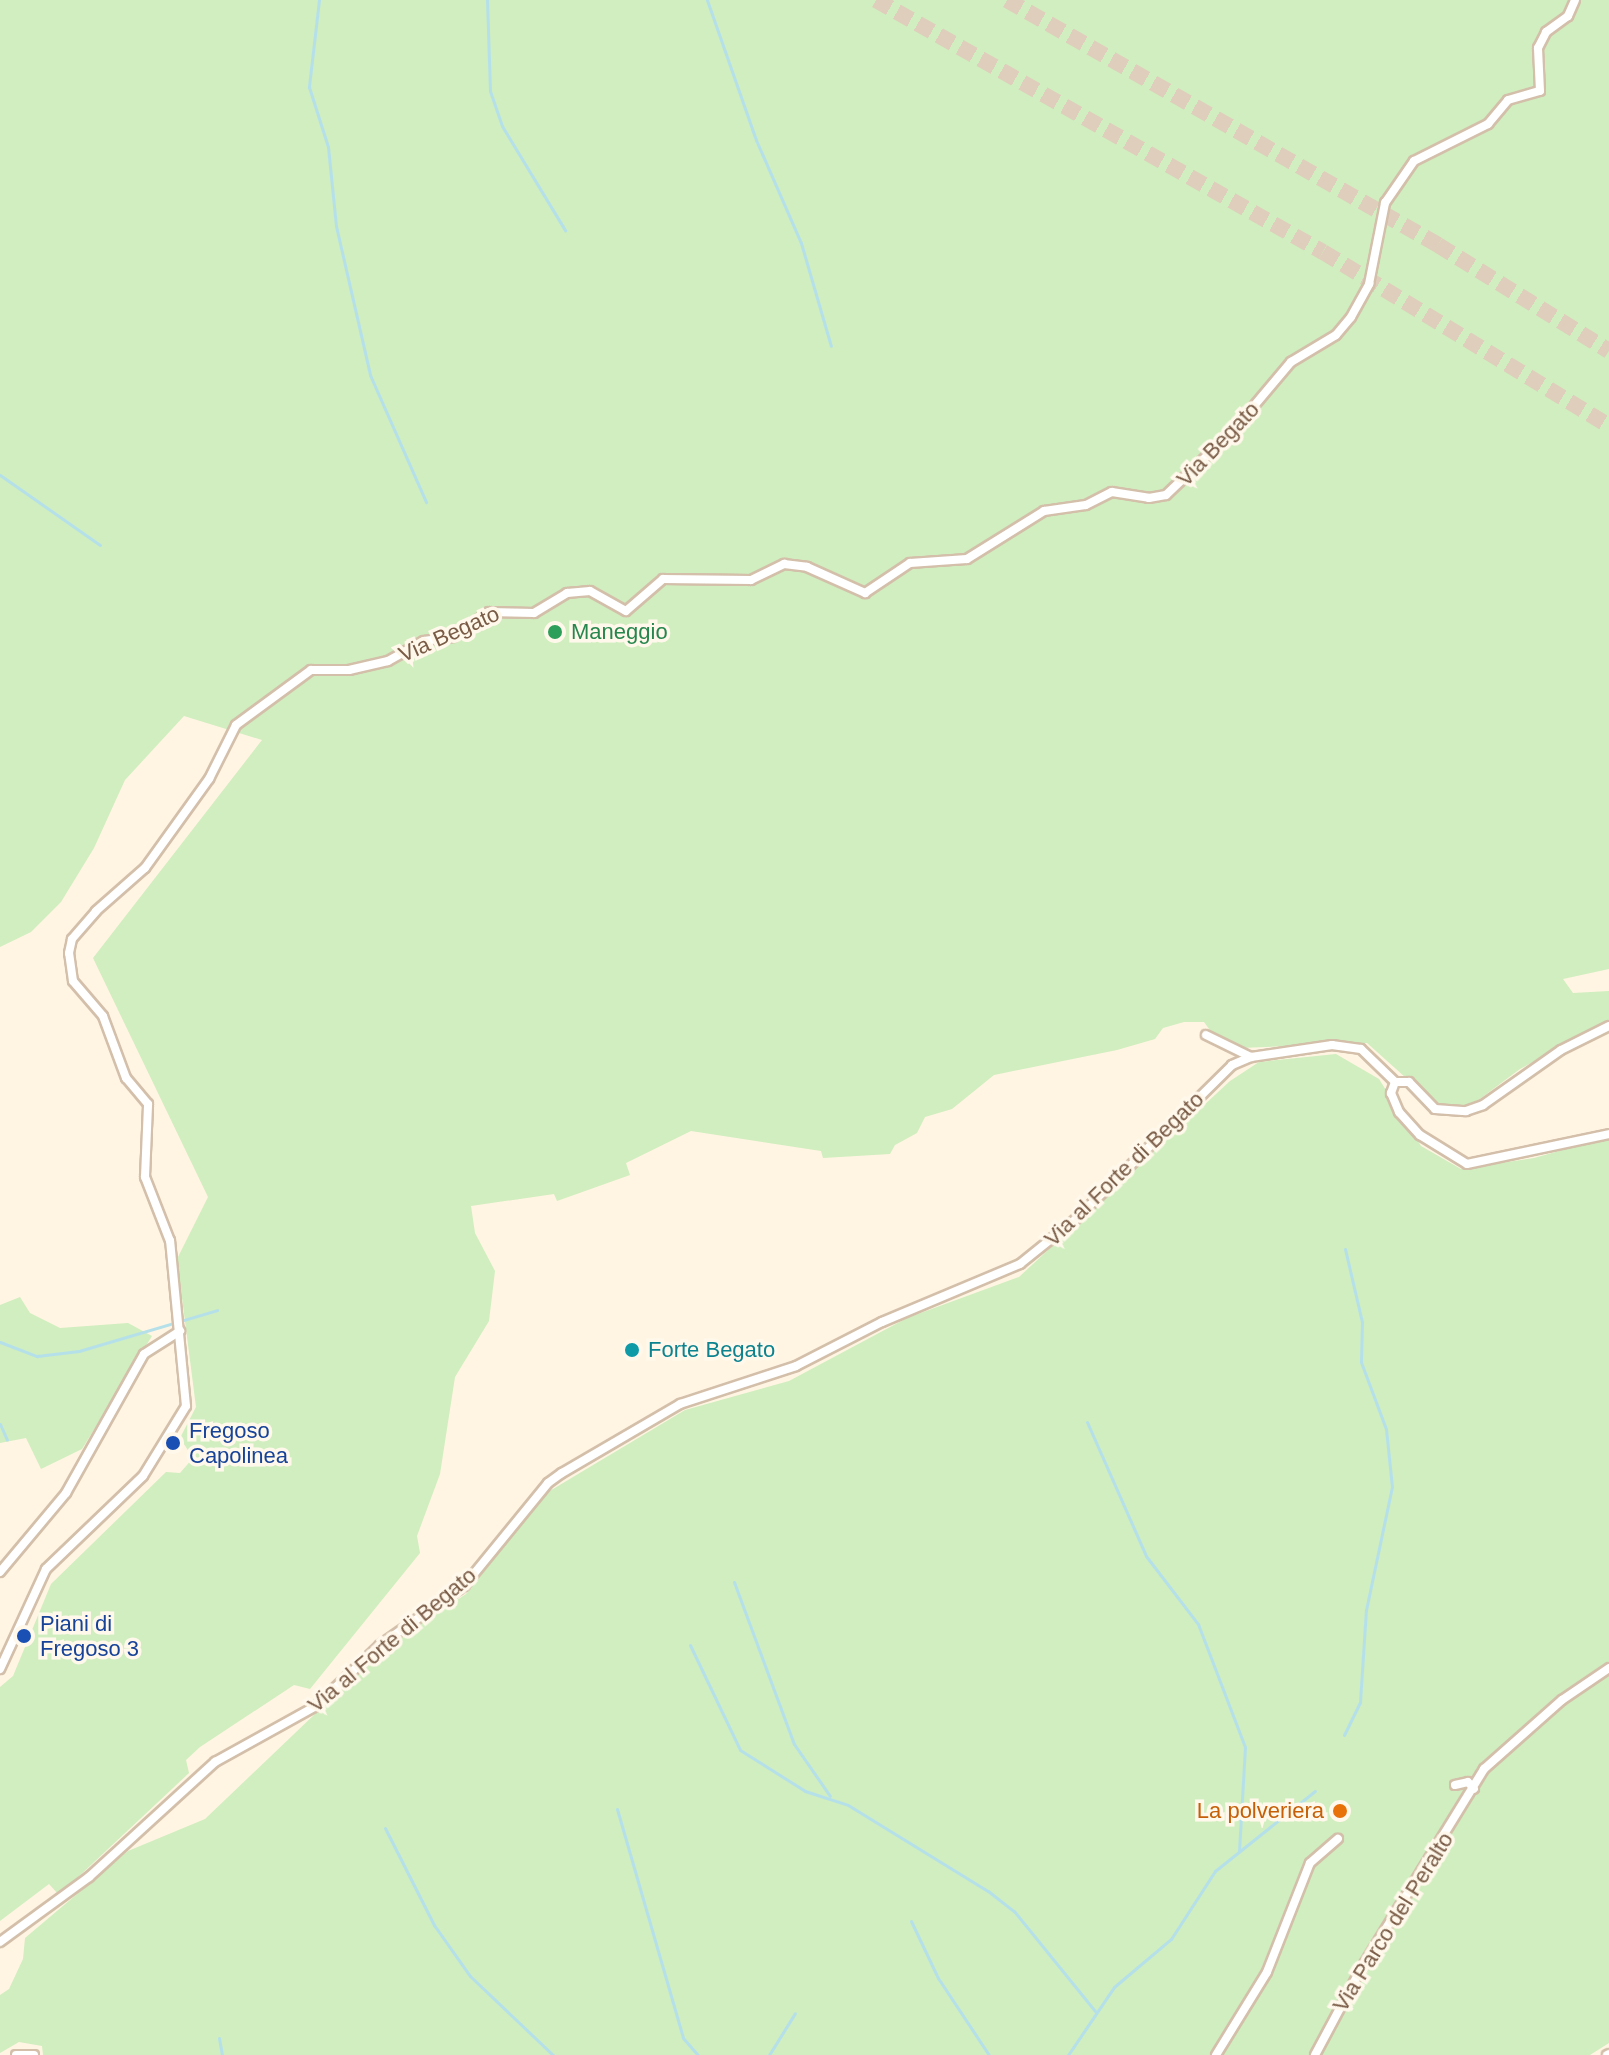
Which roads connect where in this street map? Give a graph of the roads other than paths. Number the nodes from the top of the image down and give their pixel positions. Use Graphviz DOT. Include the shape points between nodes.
graph roads {
  1 [pos="1575,0"];
  2 [pos="1609,1026"];
  3 [pos="1206,1035"];
  4 [pos="1251,1057"];
  5 [pos="1395,1082"];
  6 [pos="1609,1134"];
  7 [pos="180,1331"];
  8 [pos="0,1572"];
  9 [pos="1609,1668"];
  10 [pos="0,1669"];
  11 [pos="1455,1785"];
  12 [pos="1474,1789"];
  13 [pos="1338,1839"];
  14 [pos="0,1942"];
  15 [pos="16,2055"];
  16 [pos="34,2055"];
  17 [pos="1216,2055"];
  18 [pos="1315,2055"];
  1 -- 7 [label="street, Via Begato" via="1568,16 1546,32 1538,48 1540,91 1508,100 1488,124 1414,161 1385,203 1369,284 1351,317 1336,335 1291,362 1172,492 1149,498 1112,492 1086,505 1044,511 967,559 910,563 865,593 807,567 784,564 751,580 663,579 626,611 602,595 573,592 534,613 489,612 453,637 424,641 388,661 349,670 311,670 236,725 209,779 137,877 77,933 69,964 77,988 106,1022 126,1078 148,1104 145,1177 170,1241"];
  2 -- 5 [label="street, Via al Forte di Begato" via="1466,1111 1435,1109 1409,1082"];
  3 -- 4 [label="street"];
  4 -- 5 [label="street, Via al Forte di Begato" via="1332,1045 1361,1049"];
  4 -- 14 [label="street, Via al Forte di Begato" via="1232,1065 1076,1219 1020,1264 882,1322 796,1366 680,1404 548,1483 464,1586 380,1645 306,1713 215,1762 89,1877"];
  5 -- 6 [label="street" via="1391,1093 1399,1112 1420,1135 1467,1164"];
  7 -- 8 [label="street" via="139,1361 66,1493"];
  7 -- 10 [label="street" via="187,1389 178,1426 143,1476 46,1569"];
  9 -- 12 [label="street, Via Parco del Peralto" via="1526,1730 1484,1769"];
  11 -- 12 [label="street" via="1468,1782"];
  12 -- 18 [label="street, Via Parco del Peralto" via="1361,1969"];
  13 -- 17 [label="street" via="1310,1863 1250,2012"];
  15 -- 16 [label="street"];
}
